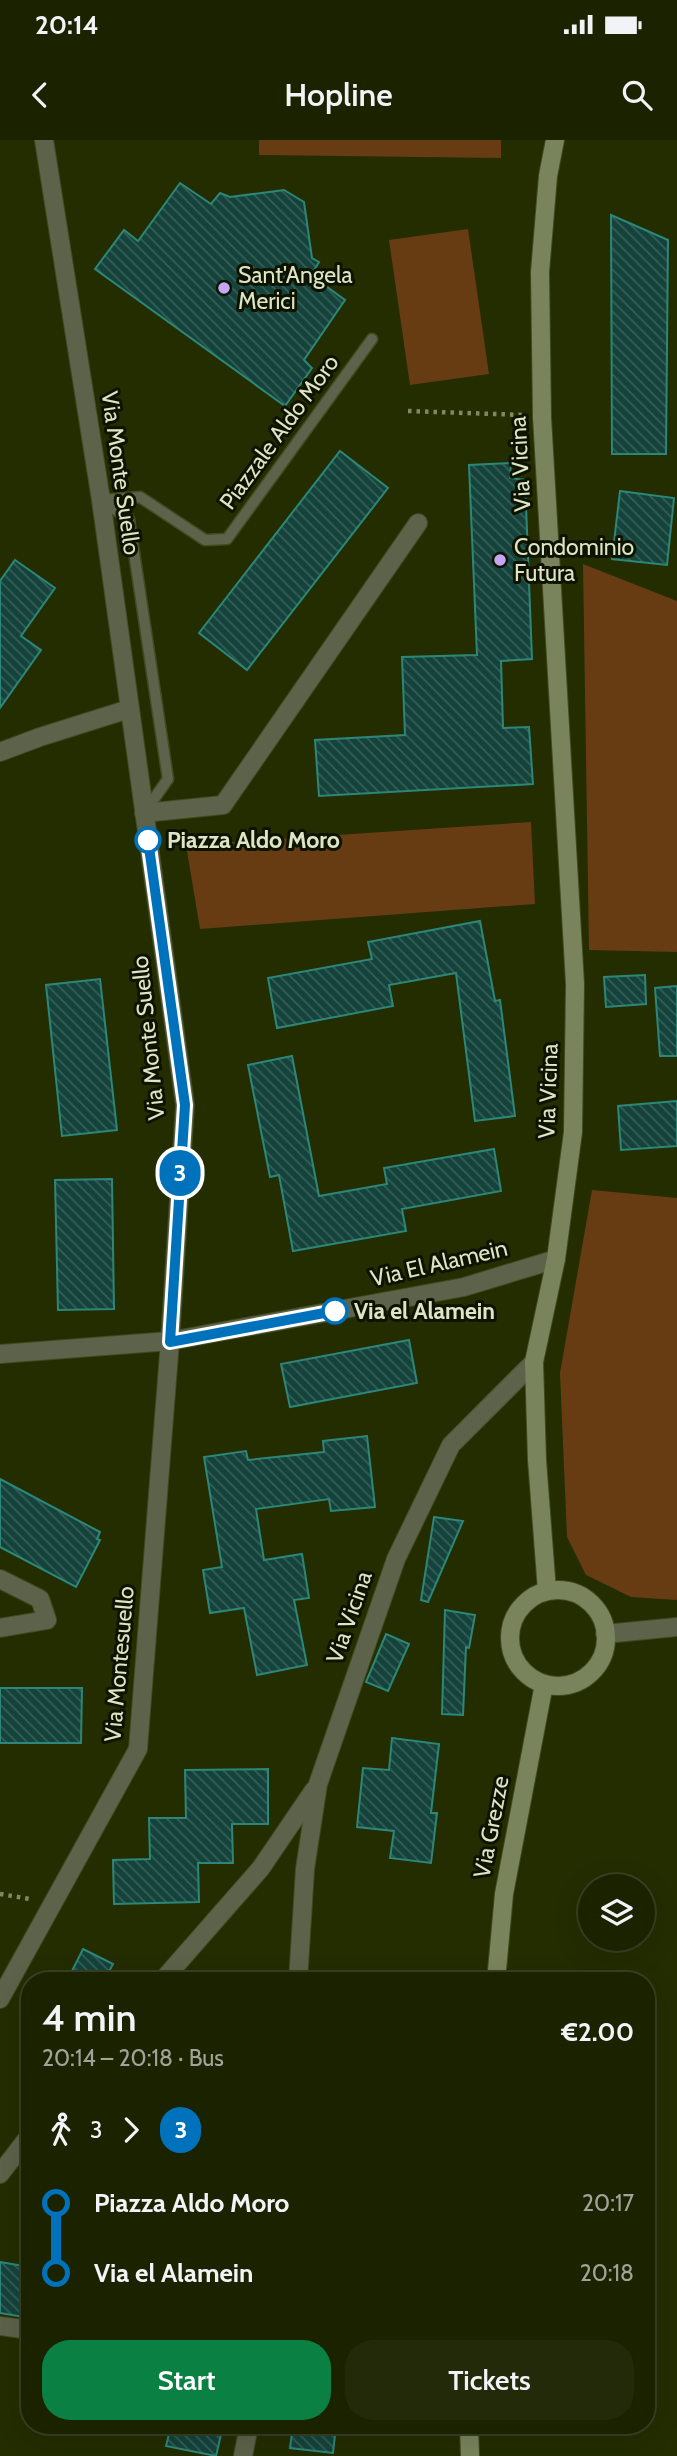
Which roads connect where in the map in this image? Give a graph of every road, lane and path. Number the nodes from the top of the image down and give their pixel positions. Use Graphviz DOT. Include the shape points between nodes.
graph roads {
  1 [pos="44,140"];
  2 [pos="555,140"];
  3 [pos="372,339"];
  4 [pos="408,411"];
  5 [pos="515,415"];
  6 [pos="101,500"];
  7 [pos="418,523"];
  8 [pos="129,709"];
  9 [pos="0,752"];
  10 [pos="144,813"];
  11 [pos="556,1259"];
  12 [pos="170,1342"];
  13 [pos="0,1354"];
  14 [pos="534,1362"];
  15 [pos="0,1579"];
  16 [pos="547,1591"];
  17 [pos="677,1627"];
  18 [pos="0,1628"];
  19 [pos="605,1634"];
  20 [pos="544,1684"];
  21 [pos="318,1784"];
  22 [pos="0,1894"];
  23 [pos="52,1903"];
  24 [pos="170,1972"];
  25 [pos="299,1972"];
  26 [pos="497,1972"];
  27 [pos="0,1998"];
  28 [pos="21,2147"];
  29 [pos="0,2174"];
  30 [pos="0,2326"];
  31 [pos="21,2329"];
  32 [pos="247,2434"];
  33 [pos="469,2434"];
  34 [pos="243,2456"];
  35 [pos="470,2456"];
  1 -- 6 [label="street, Via Monte Suello"];
  2 -- 11 [label="street, Via Vicina" via="540,272 542,417 575,984 573,1132"];
  3 -- 6 [label="lane, Piazzale Aldo Moro" via="228,539 205,540 140,497"];
  4 -- 5 [label="path"];
  6 -- 8 [label="street, Via Monte Suello"];
  6 -- 10 [label="lane" via="129,519 168,779"];
  7 -- 10 [label="street" via="223,805"];
  8 -- 9 [label="street"];
  8 -- 10 [label="street, Via Monte Suello"];
  10 -- 12 [label="street, Via Monte Suello" via="185,1105"];
  11 -- 12 [label="street, Via El Alamein" via="464,1287"];
  11 -- 14 [label="street, Via Vicina"];
  12 -- 13 [label="street, Via El Alamein"];
  12 -- 23 [label="street, Via Montesuello" via="138,1749"];
  14 -- 16 [label="street"];
  14 -- 21 [label="street, Via Vicina" via="451,1445 396,1559"];
  15 -- 18 [label="street" via="40,1599 47,1620"];
  16 -- 19 [label="street" via="579,1595 601,1618"];
  16 -- 20 [label="street" via="521,1607 509,1637 519,1667"];
  17 -- 19 [label="street"];
  19 -- 20 [label="street" via="604,1650 588,1675 575,1683"];
  20 -- 26 [label="street, Via Grezze" via="503,1894"];
  21 -- 24 [label="street" via="261,1868"];
  21 -- 25 [label="street, Via Vicina" via="305,1869"];
  22 -- 23 [label="path"];
  23 -- 27 [label="street, Via Montesuello"];
  28 -- 29 [label="street"];
  30 -- 31 [label="street"];
  32 -- 34 [label="street"];
  33 -- 35 [label="street"];
}
